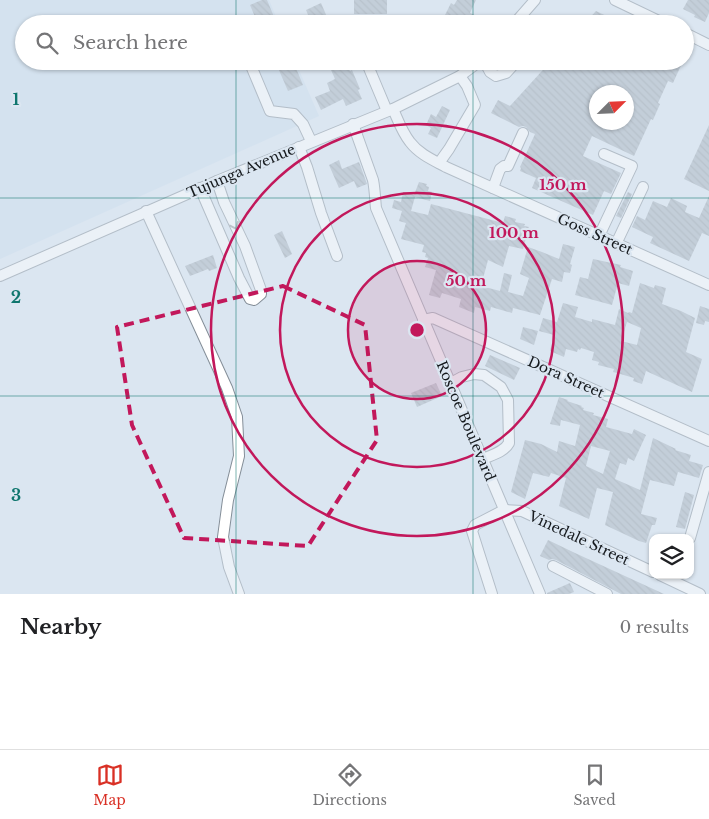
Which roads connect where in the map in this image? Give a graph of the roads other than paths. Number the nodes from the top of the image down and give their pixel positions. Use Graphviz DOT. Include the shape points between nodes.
graph roads {
  1 [pos="535,0"];
  2 [pos="615,0"];
  3 [pos="525,15"];
  4 [pos="646,15"];
  5 [pos="694,38"];
  6 [pos="709,45"];
  7 [pos="253,70"];
  8 [pos="370,70"];
  9 [pos="468,70"];
  10 [pos="489,70"];
  11 [pos="509,70"];
  12 [pos="460,76"];
  13 [pos="390,110"];
  14 [pos="353,124"];
  15 [pos="524,133"];
  16 [pos="311,141"];
  17 [pos="299,147"];
  18 [pos="604,154"];
  19 [pos="439,163"];
  20 [pos="217,180"];
  21 [pos="643,187"];
  22 [pos="200,188"];
  23 [pos="493,188"];
  24 [pos="146,211"];
  25 [pos="599,236"];
  26 [pos="616,244"];
  27 [pos="337,256"];
  28 [pos="0,276"];
  29 [pos="709,285"];
  30 [pos="423,320"];
  31 [pos="450,383"];
  32 [pos="709,441"];
  33 [pos="483,459"];
  34 [pos="709,472"];
  35 [pos="504,510"];
  36 [pos="691,534"];
  37 [pos="553,566"];
  38 [pos="649,570"];
  39 [pos="679,580"];
  40 [pos="239,594"];
  41 [pos="492,594"];
  42 [pos="540,594"];
  43 [pos="607,594"];
  44 [pos="700,594"];
  1 -- 3 [label="street"];
  2 -- 4 [label="street"];
  5 -- 6 [label="street"];
  7 -- 16 [label="street" via="270,111 294,114"];
  8 -- 13 [label="street, Goss Street"];
  9 -- 12 [label="street, Tujunga Avenue"];
  10 -- 11 [label="street" via="496,76"];
  12 -- 13 [label="street, Tujunga Avenue"];
  12 -- 19 [label="street" via="475,105"];
  13 -- 14 [label="street, Tujunga Avenue"];
  13 -- 19 [label="street, Goss Street" via="410,142"];
  14 -- 16 [label="street, Tujunga Avenue"];
  14 -- 30 [label="street, Roscoe Boulevard" via="375,189 376,208"];
  15 -- 23 [label="street" via="508,166 500,169"];
  16 -- 17 [label="street, Tujunga Avenue"];
  17 -- 20 [label="street, Tujunga Avenue"];
  17 -- 27 [label="street"];
  18 -- 25 [label="street" via="632,166"];
  19 -- 23 [label="street, Goss Street"];
  20 -- 22 [label="street, Tujunga Avenue"];
  20 -- 22 [label="street, one-way" via="261,290 254,300 250,299 239,278"];
  21 -- 26 [label="street"];
  22 -- 24 [label="street, Tujunga Avenue"];
  23 -- 25 [label="street, Goss Street"];
  24 -- 28 [label="street, Tujunga Avenue"];
  24 -- 40 [label="street" via="227,388 237,417 239,456 223,537"];
  25 -- 26 [label="street, Goss Street"];
  26 -- 29 [label="street, Goss Street"];
  30 -- 31 [label="street, Roscoe Boulevard"];
  30 -- 32 [label="street, Dora Street" via="433,318"];
  31 -- 33 [label="street, Roscoe Boulevard"];
  31 -- 33 [label="street" via="474,374 484,375 501,387 508,400 509,443 503,450"];
  33 -- 35 [label="street, Roscoe Boulevard"];
  34 -- 36 [label="street"];
  35 -- 38 [label="street, Vinedale Street" via="522,511"];
  35 -- 41 [label="street" via="475,525 472,531"];
  35 -- 42 [label="street, Roscoe Boulevard"];
  37 -- 43 [label="street"];
  39 -- 44 [label="street"];
}
